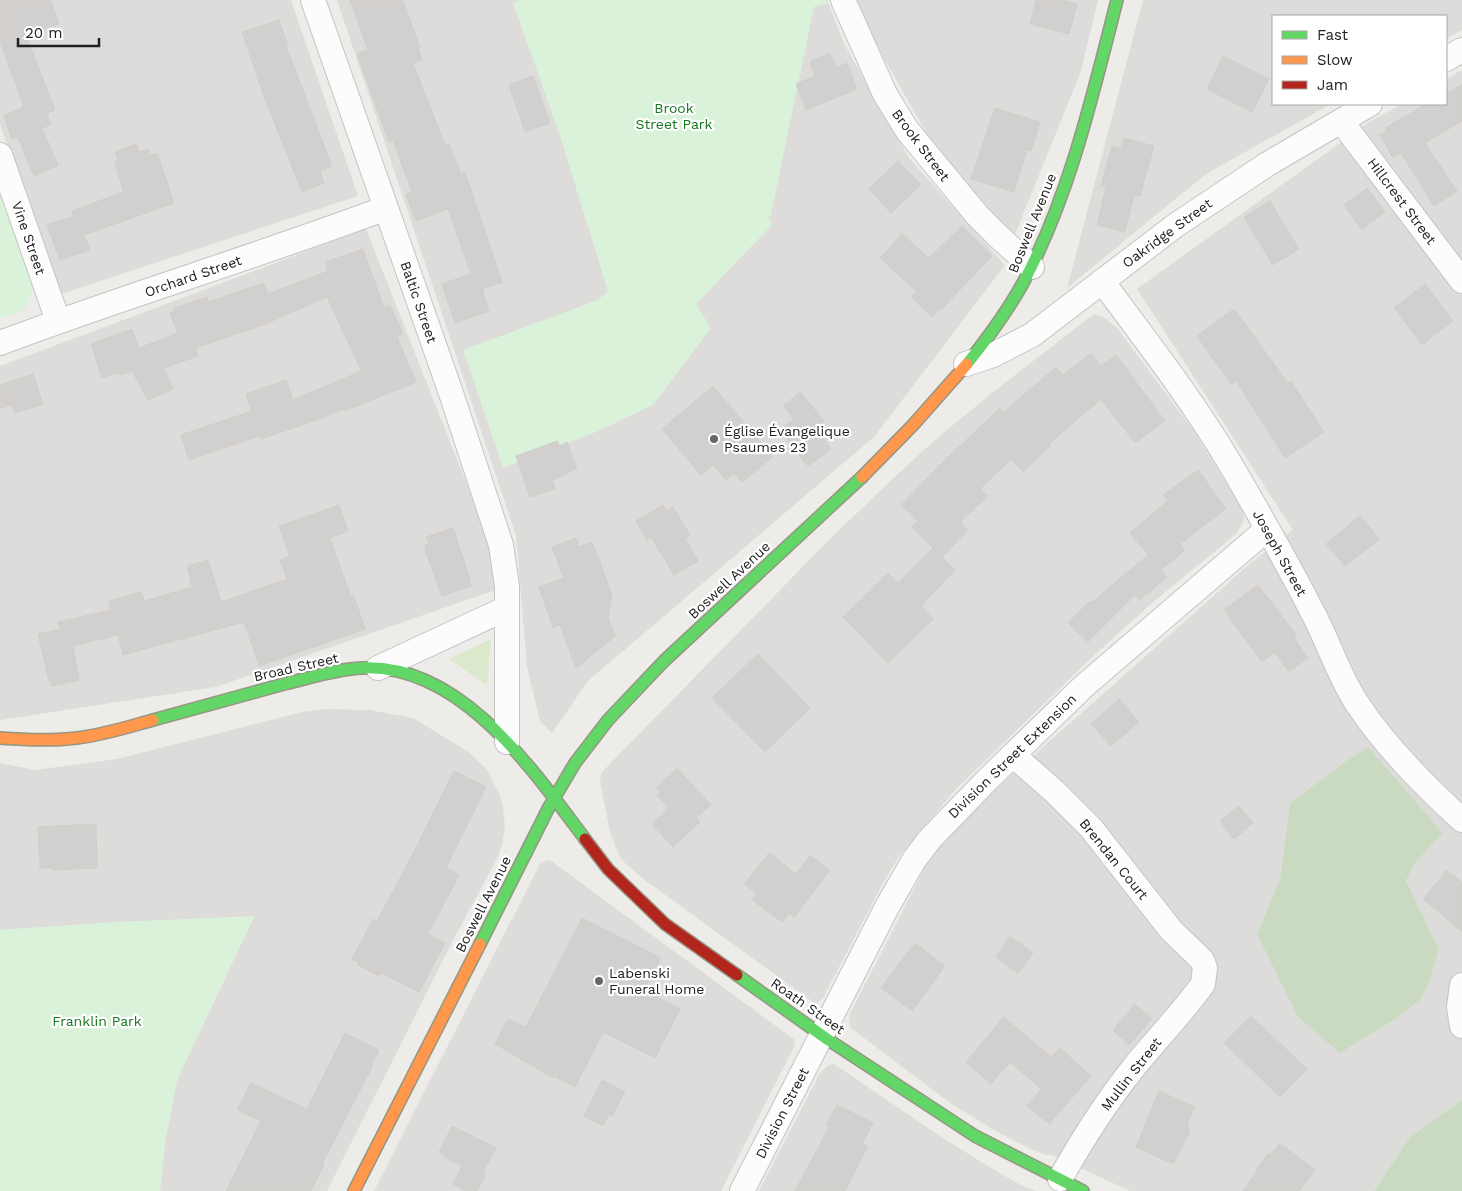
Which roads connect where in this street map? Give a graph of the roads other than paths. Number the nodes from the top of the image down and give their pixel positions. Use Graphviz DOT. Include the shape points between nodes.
graph roads {
  1 [pos="313,0"];
  2 [pos="842,0"];
  3 [pos="1117,0"];
  4 [pos="1462,50"];
  5 [pos="1447,58"];
  6 [pos="1368,105"];
  7 [pos="1340,121"];
  8 [pos="0,155"];
  9 [pos="386,208"];
  10 [pos="1032,267"];
  11 [pos="1102,281"];
  12 [pos="1462,281"];
  13 [pos="58,321"];
  14 [pos="0,343"];
  15 [pos="966,364"];
  16 [pos="1267,530"];
  17 [pos="507,608"];
  18 [pos="378,668"];
  19 [pos="0,738"];
  20 [pos="507,742"];
  21 [pos="1013,755"];
  22 [pos="554,798"];
  23 [pos="1462,820"];
  24 [pos="1205,972"];
  25 [pos="1462,985"];
  26 [pos="1462,1026"];
  27 [pos="821,1035"];
  28 [pos="1060,1179"];
  29 [pos="354,1191"];
  30 [pos="742,1191"];
  31 [pos="1083,1191"];
  1 -- 9 [label="street, Baltic Street"];
  2 -- 10 [label="street, Brook Street" via="885,94 907,130 978,215"];
  3 -- 10 [label="street, Boswell Avenue" via="1063,192"];
  4 -- 5 [label="street"];
  6 -- 7 [label="street, Oakridge Street"];
  7 -- 11 [label="street, Oakridge Street" via="1205,205"];
  7 -- 12 [label="street, Hillcrest Street"];
  8 -- 13 [label="street, Vine Street"];
  9 -- 13 [label="street, Orchard Street"];
  9 -- 17 [label="street, Baltic Street" via="498,537 506,572"];
  10 -- 15 [label="street, Boswell Avenue" via="1010,305"];
  11 -- 15 [label="street, Oakridge Street" via="1032,335"];
  11 -- 16 [label="street, Joseph Street" via="1211,434"];
  13 -- 14 [label="street, Orchard Street"];
  15 -- 22 [label="street, Boswell Avenue" via="869,469 636,688 583,752"];
  16 -- 21 [label="street, Division Street Extension" via="1091,680"];
  16 -- 23 [label="street, Joseph Street" via="1313,613 1357,704 1416,776"];
  17 -- 18 [label="street"];
  17 -- 20 [label="street, Baltic Street"];
  18 -- 19 [label="street, Broad Street" via="321,675 93,736"];
  18 -- 20 [label="street, Broad Street" via="428,680 478,715"];
  20 -- 22 [label="street, Broad Street"];
  21 -- 24 [label="street, Brendan Court" via="1092,828 1171,930 1202,960"];
  21 -- 27 [label="street, Division Street Extension" via="943,823 914,860"];
  22 -- 27 [label="street, Roath Street" via="608,869 665,924"];
  22 -- 29 [label="street, Boswell Avenue"];
  24 -- 28 [label="street, Mullin Street" via="1203,984 1117,1089"];
  25 -- 26 [label="street" via="1459,1007"];
  27 -- 28 [label="street, Roath Street" via="975,1136"];
  27 -- 30 [label="street, Division Street"];
  28 -- 31 [label="street, Roath Street"];
}
